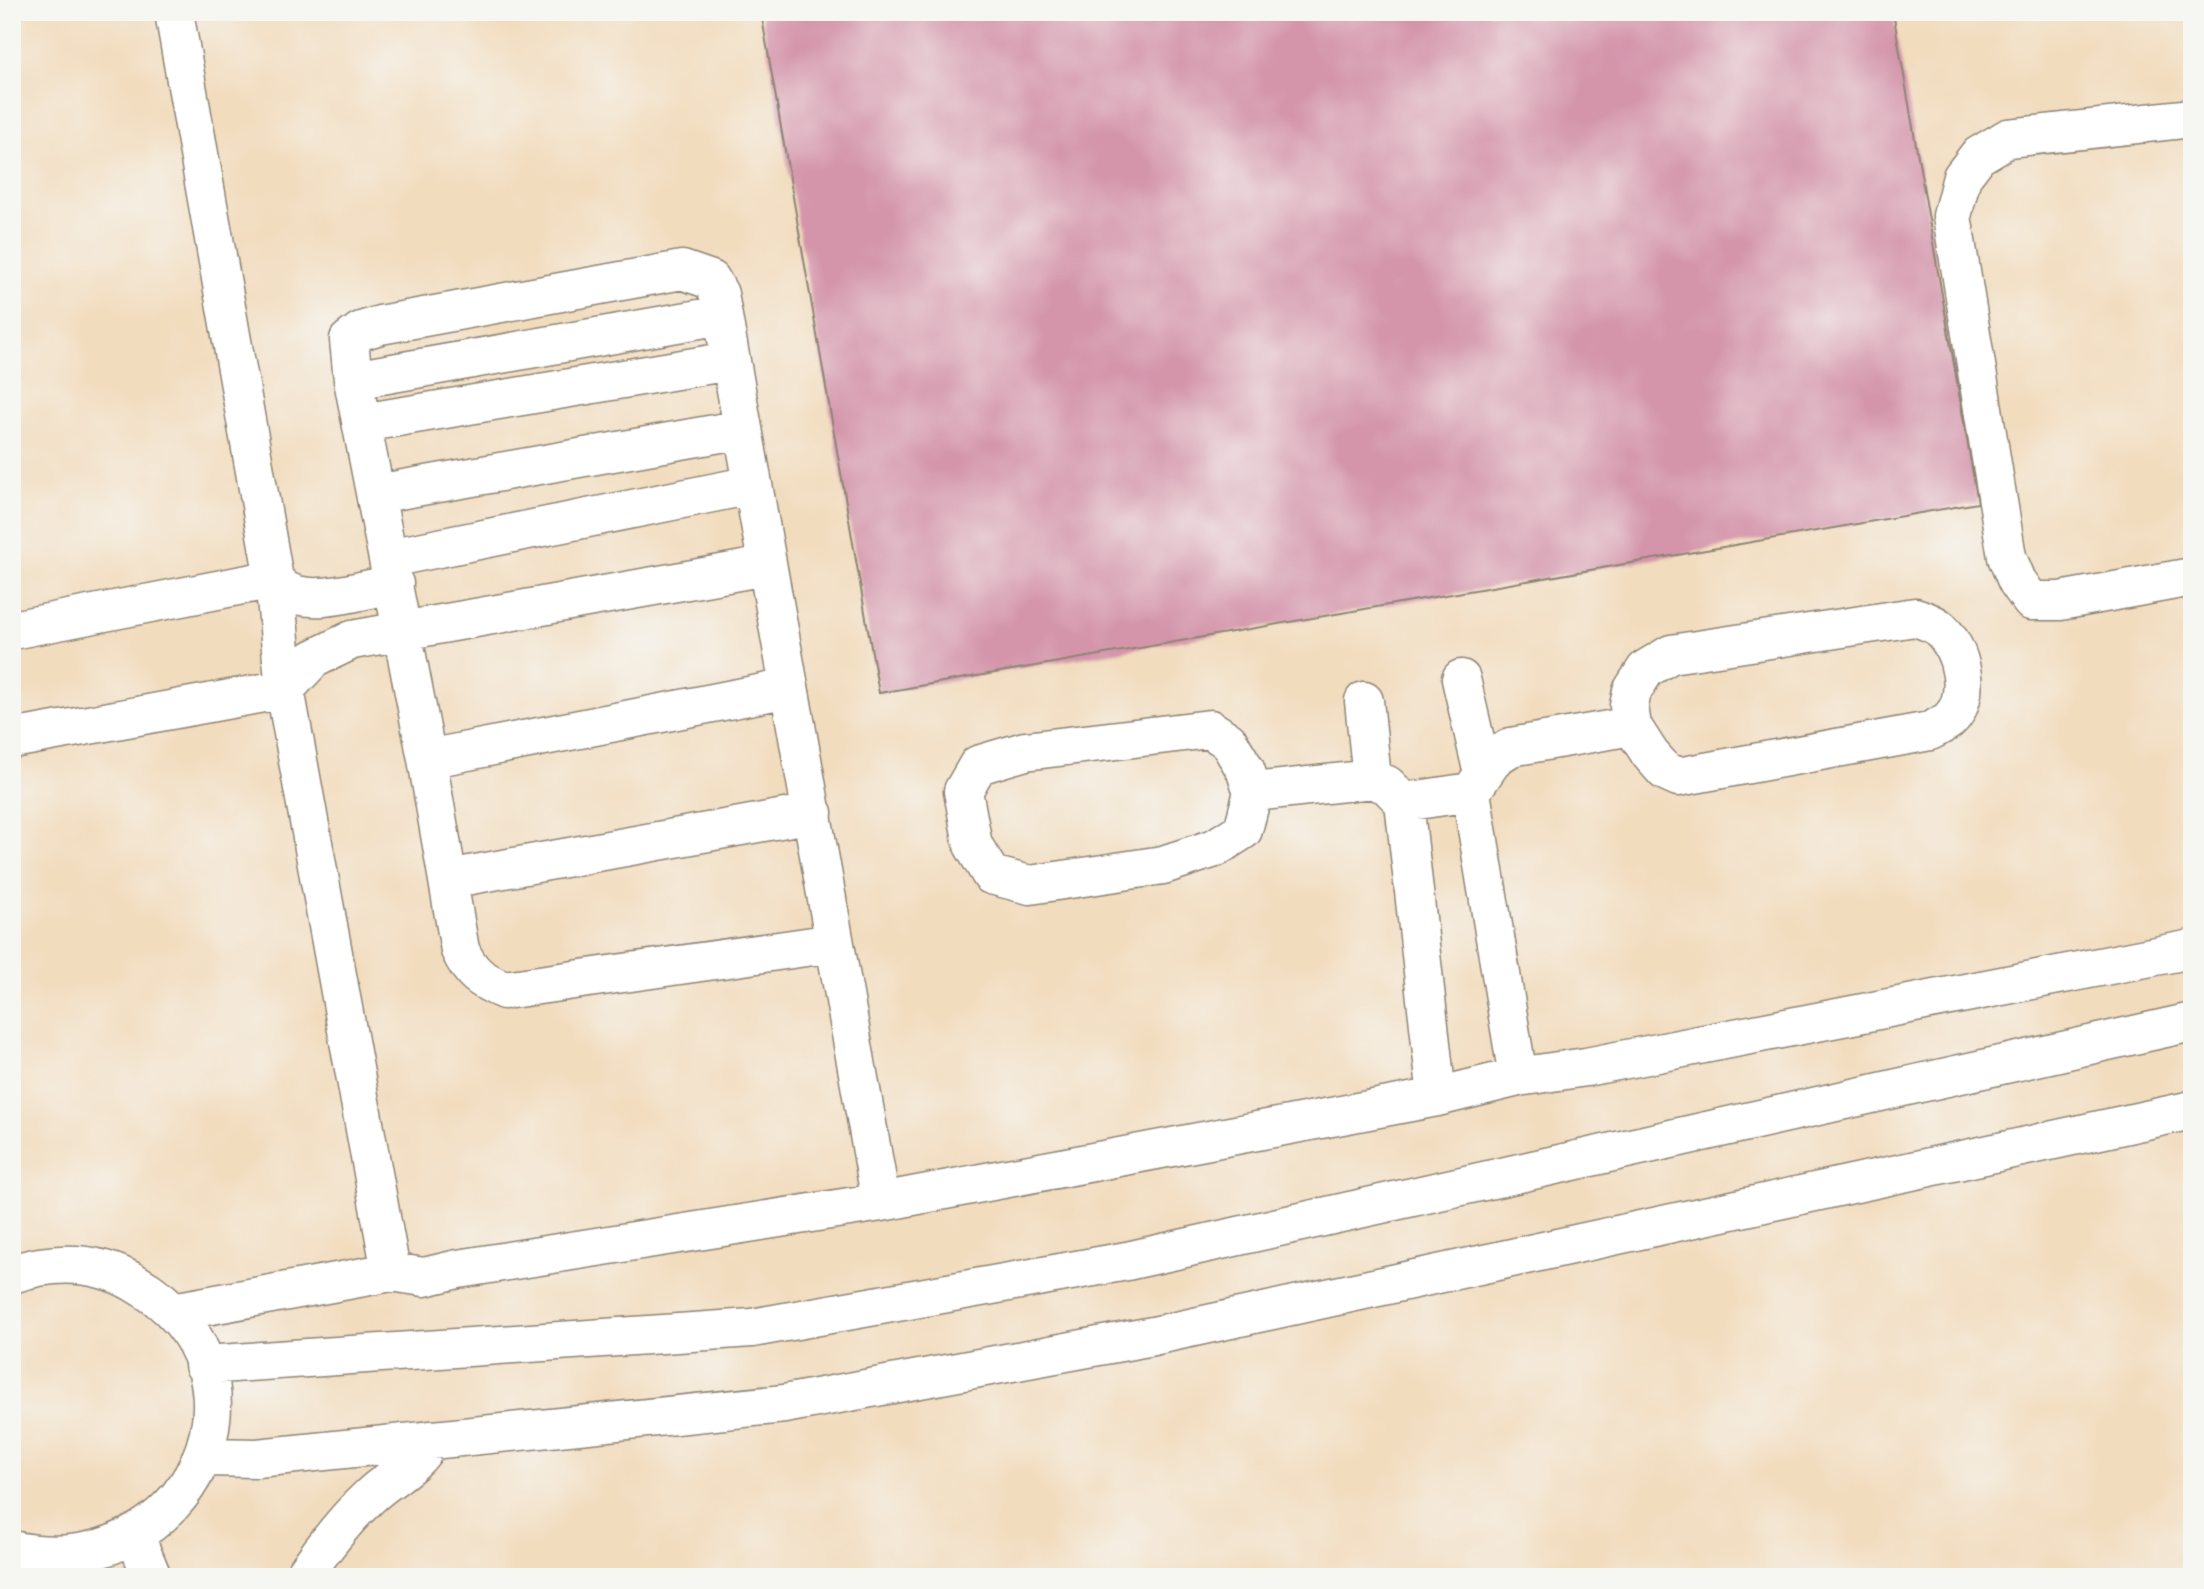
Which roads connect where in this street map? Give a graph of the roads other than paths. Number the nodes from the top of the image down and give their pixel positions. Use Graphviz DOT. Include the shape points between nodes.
graph roads {
  1 [pos="174,12"];
  2 [pos="2192,118"];
  3 [pos="722,315"];
  4 [pos="730,361"];
  5 [pos="353,380"];
  6 [pos="362,423"];
  7 [pos="743,429"];
  8 [pos="752,485"];
  9 [pos="376,494"];
  10 [pos="766,566"];
  11 [pos="391,571"];
  12 [pos="2192,577"];
  13 [pos="274,579"];
  14 [pos="12,629"];
  15 [pos="402,629"];
  16 [pos="1461,679"];
  17 [pos="789,688"];
  18 [pos="285,689"];
  19 [pos="1364,701"];
  20 [pos="1632,726"];
  21 [pos="12,740"];
  22 [pos="427,759"];
  23 [pos="1372,779"];
  24 [pos="1477,783"];
  25 [pos="1253,792"];
  26 [pos="1404,802"];
  27 [pos="813,813"];
  28 [pos="448,879"];
  29 [pos="834,943"];
  30 [pos="2192,949"];
  31 [pos="2192,1022"];
  32 [pos="1518,1077"];
  33 [pos="1437,1097"];
  34 [pos="2192,1110"];
  35 [pos="881,1202"];
  36 [pos="391,1272"];
  37 [pos="12,1274"];
  38 [pos="173,1312"];
  39 [pos="204,1365"];
  40 [pos="430,1440"];
  41 [pos="205,1457"];
  42 [pos="136,1541"];
  43 [pos="12,1550"];
  44 [pos="67,1569"];
  45 [pos="152,1577"];
  46 [pos="303,1577"];
  1 -- 13 [label="street"];
  2 -- 12 [label="street" via="2008,138 1978,156 1962,177 1952,216 2007,557 2017,581 2031,601 2060,601"];
  3 -- 4 [label="street"];
  3 -- 5 [label="street"];
  3 -- 5 [label="street" via="719,293 711,280 682,270 380,324 349,340"];
  4 -- 6 [label="street"];
  4 -- 7 [label="street"];
  5 -- 6 [label="street"];
  6 -- 9 [label="street"];
  7 -- 8 [label="street"];
  7 -- 9 [label="street"];
  8 -- 10 [label="street"];
  8 -- 11 [label="street"];
  9 -- 11 [label="street"];
  10 -- 15 [label="street"];
  10 -- 17 [label="street"];
  11 -- 13 [label="street" via="327,596 303,597 285,590"];
  11 -- 15 [label="street"];
  13 -- 14 [label="street"];
  13 -- 18 [label="street"];
  15 -- 18 [label="street" via="352,640 313,659"];
  15 -- 22 [label="street"];
  16 -- 24 [label="street"];
  17 -- 22 [label="street"];
  17 -- 27 [label="street"];
  18 -- 21 [label="street"];
  18 -- 36 [label="street"];
  19 -- 23 [label="street"];
  20 -- 20 [label="street" via="1632,691 1646,669 1671,654 1915,617 1940,628 1958,654 1963,672 1960,701 1950,719 1930,731 1678,777 1665,771"];
  20 -- 24 [label="street" via="1511,747 1495,757"];
  22 -- 28 [label="street"];
  23 -- 25 [label="street"];
  23 -- 26 [label="street" via="1388,785"];
  24 -- 26 [label="street"];
  24 -- 32 [label="street"];
  25 -- 25 [label="street" via="1243,830 1215,848 1163,865 1030,885 991,875 973,845 963,791 978,765 1025,751 1210,729 1228,741"];
  26 -- 33 [label="street"];
  27 -- 28 [label="street"];
  27 -- 29 [label="street"];
  28 -- 29 [label="street" via="460,950 468,967 504,990"];
  29 -- 35 [label="street"];
  30 -- 32 [label="street" via="1586,1068"];
  31 -- 39 [label="street" via="1127,1261 765,1325"];
  32 -- 33 [label="street"];
  33 -- 35 [label="street"];
  34 -- 40 [label="street" via="1153,1336 784,1404"];
  35 -- 36 [label="street" via="424,1277"];
  36 -- 38 [label="street"];
  37 -- 38 [label="street" via="62,1264 93,1266 149,1291"];
  38 -- 39 [label="street"];
  39 -- 41 [label="street" via="211,1396"];
  40 -- 41 [label="street" via="257,1458"];
  40 -- 46 [label="street" via="424,1454 347,1520"];
  41 -- 42 [label="street" via="193,1485 174,1510"];
  42 -- 44 [label="street"];
  42 -- 45 [label="street"];
  43 -- 44 [label="street"];
}
